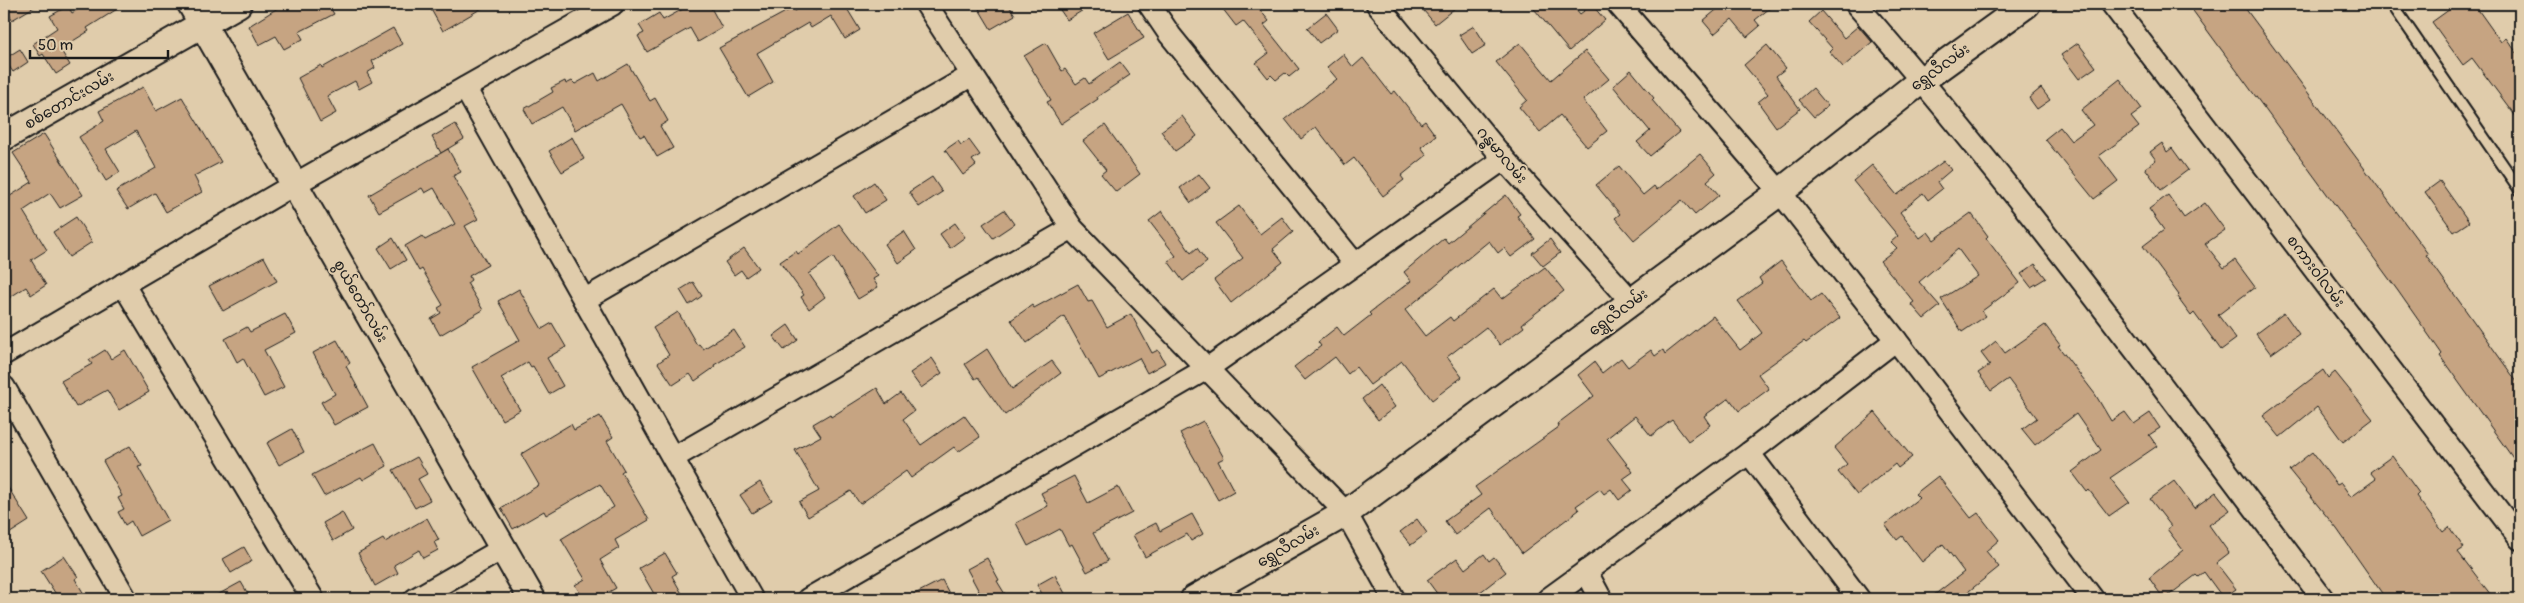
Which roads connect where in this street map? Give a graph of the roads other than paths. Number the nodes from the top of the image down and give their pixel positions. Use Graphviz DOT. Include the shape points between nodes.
graph roads {
  1 [pos="238,4"];
  2 [pos="613,4"];
  3 [pos="926,4"];
  4 [pos="1149,4"];
  5 [pos="1377,4"];
  6 [pos="1618,4"];
  7 [pos="1856,4"];
  8 [pos="2027,4"];
  9 [pos="2112,4"];
  10 [pos="2392,4"];
  11 [pos="197,14"];
  12 [pos="972,75"];
  13 [pos="1922,80"];
  14 [pos="465,88"];
  15 [pos="4,137"];
  16 [pos="1504,159"];
  17 [pos="295,184"];
  18 [pos="2520,190"];
  19 [pos="1780,192"];
  20 [pos="1072,228"];
  21 [pos="1355,264"];
  22 [pos="123,284"];
  23 [pos="584,300"];
  24 [pos="1632,302"];
  25 [pos="1896,340"];
  26 [pos="4,354"];
  27 [pos="1208,368"];
  28 [pos="4,387"];
  29 [pos="1749,453"];
  30 [pos="673,458"];
  31 [pos="1346,513"];
  32 [pos="2520,539"];
  33 [pos="502,548"];
  34 [pos="1586,572"];
  35 [pos="126,599"];
  36 [pos="313,599"];
  37 [pos="415,599"];
  38 [pos="532,599"];
  39 [pos="752,599"];
  40 [pos="808,599"];
  41 [pos="1194,599"];
  42 [pos="1394,599"];
  43 [pos="1548,599"];
  44 [pos="1601,599"];
  45 [pos="1859,599"];
  46 [pos="2093,599"];
  47 [pos="2324,599"];
  1 -- 11 [label="street, စစ်တောင်းလမ်း"];
  2 -- 14 [label="street"];
  3 -- 12 [label="street"];
  4 -- 21 [label="street" via="1170,35"];
  5 -- 16 [label="street, ဂန္ဓမာလမ်း"];
  6 -- 19 [label="street"];
  7 -- 13 [label="street"];
  8 -- 13 [label="street, ရွှေလီလမ်း"];
  9 -- 32 [label="street, စကားဝါလမ်း"];
  10 -- 18 [label="lane"];
  11 -- 15 [label="street, စစ်တောင်းလမ်း"];
  11 -- 17 [label="street, စွယ်တော်လမ်း"];
  12 -- 20 [label="street"];
  12 -- 23 [label="street"];
  13 -- 19 [label="street, ရွှေလီလမ်း"];
  13 -- 47 [label="street" via="2106,311"];
  14 -- 17 [label="street"];
  14 -- 23 [label="street"];
  16 -- 21 [label="street"];
  16 -- 24 [label="street, ဂန္ဓမာလမ်း"];
  17 -- 22 [label="street"];
  17 -- 33 [label="street, စွယ်တော်လမ်း"];
  19 -- 24 [label="street, ရွှေလီလမ်း"];
  19 -- 25 [label="street"];
  20 -- 27 [label="street"];
  20 -- 30 [label="street"];
  21 -- 27 [label="street"];
  22 -- 26 [label="street"];
  22 -- 36 [label="street"];
  23 -- 30 [label="street"];
  24 -- 31 [label="street, ရွှေလီလမ်း"];
  25 -- 29 [label="street"];
  25 -- 46 [label="street"];
  27 -- 31 [label="street"];
  27 -- 40 [label="street"];
  28 -- 35 [label="street"];
  29 -- 34 [label="street"];
  29 -- 45 [label="street"];
  30 -- 39 [label="street"];
  31 -- 41 [label="street, ရွှေလီလမ်း"];
  31 -- 42 [label="street"];
  33 -- 37 [label="street"];
  33 -- 38 [label="street, စွယ်တော်လမ်း"];
  34 -- 43 [label="street"];
  34 -- 44 [label="street"];
}
